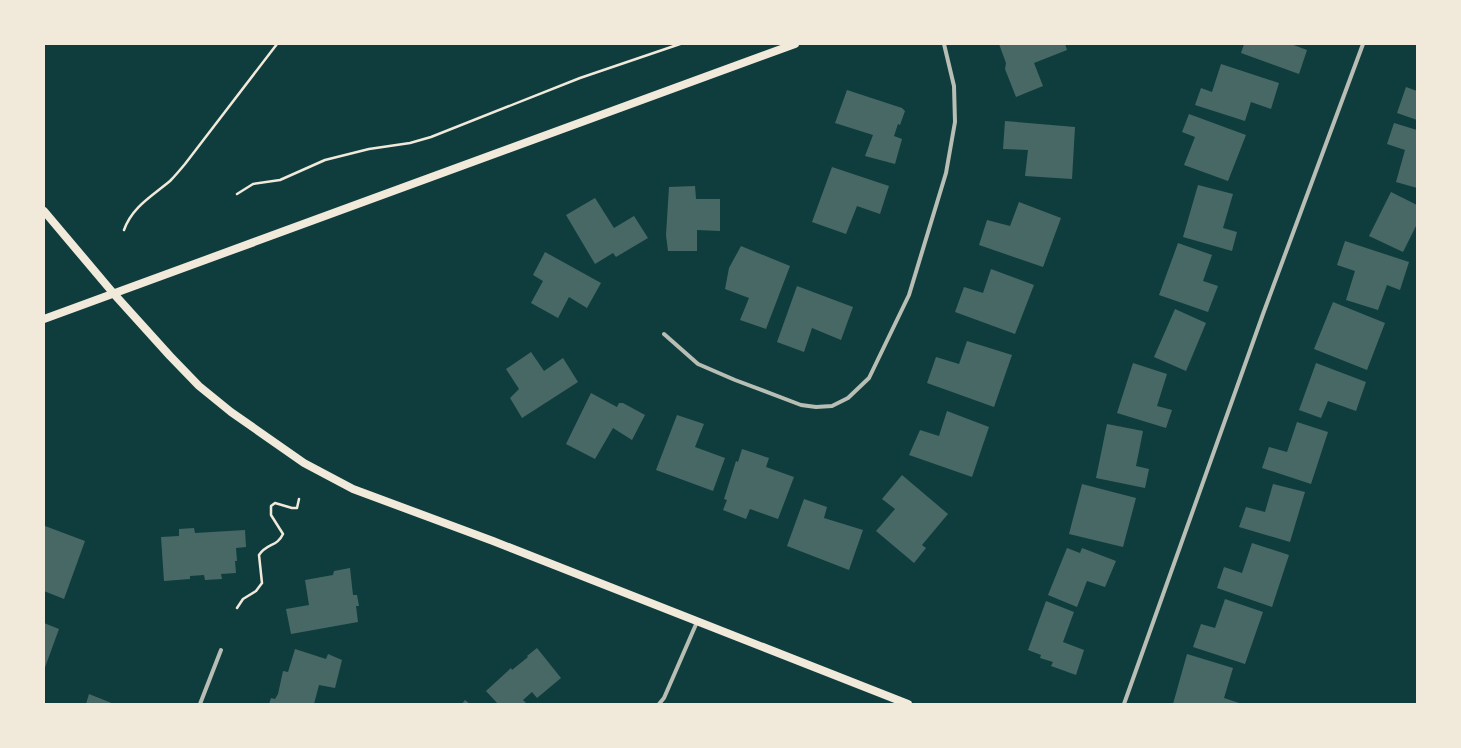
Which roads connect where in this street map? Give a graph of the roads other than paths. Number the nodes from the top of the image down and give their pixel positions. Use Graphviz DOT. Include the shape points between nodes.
graph roads {
  1 [pos="795,44"];
  2 [pos="944,44"];
  3 [pos="1364,44"];
  4 [pos="44,211"];
  5 [pos="114,294"];
  6 [pos="44,319"];
  7 [pos="664,334"];
  8 [pos="697,622"];
  9 [pos="221,650"];
  10 [pos="200,704"];
  11 [pos="659,704"];
  12 [pos="908,704"];
  13 [pos="1124,704"];
  1 -- 5 [label="main road"];
  2 -- 7 [label="street" via="954,86 955,122 946,173 909,295 869,378 848,398 832,406 801,405 698,364"];
  3 -- 13 [label="street" via="1263,314"];
  4 -- 5 [label="main road"];
  5 -- 6 [label="main road"];
  5 -- 8 [label="main road" via="199,386 230,412 304,463 353,489"];
  8 -- 11 [label="street" via="664,698"];
  8 -- 12 [label="main road"];
  9 -- 10 [label="street"];
}
